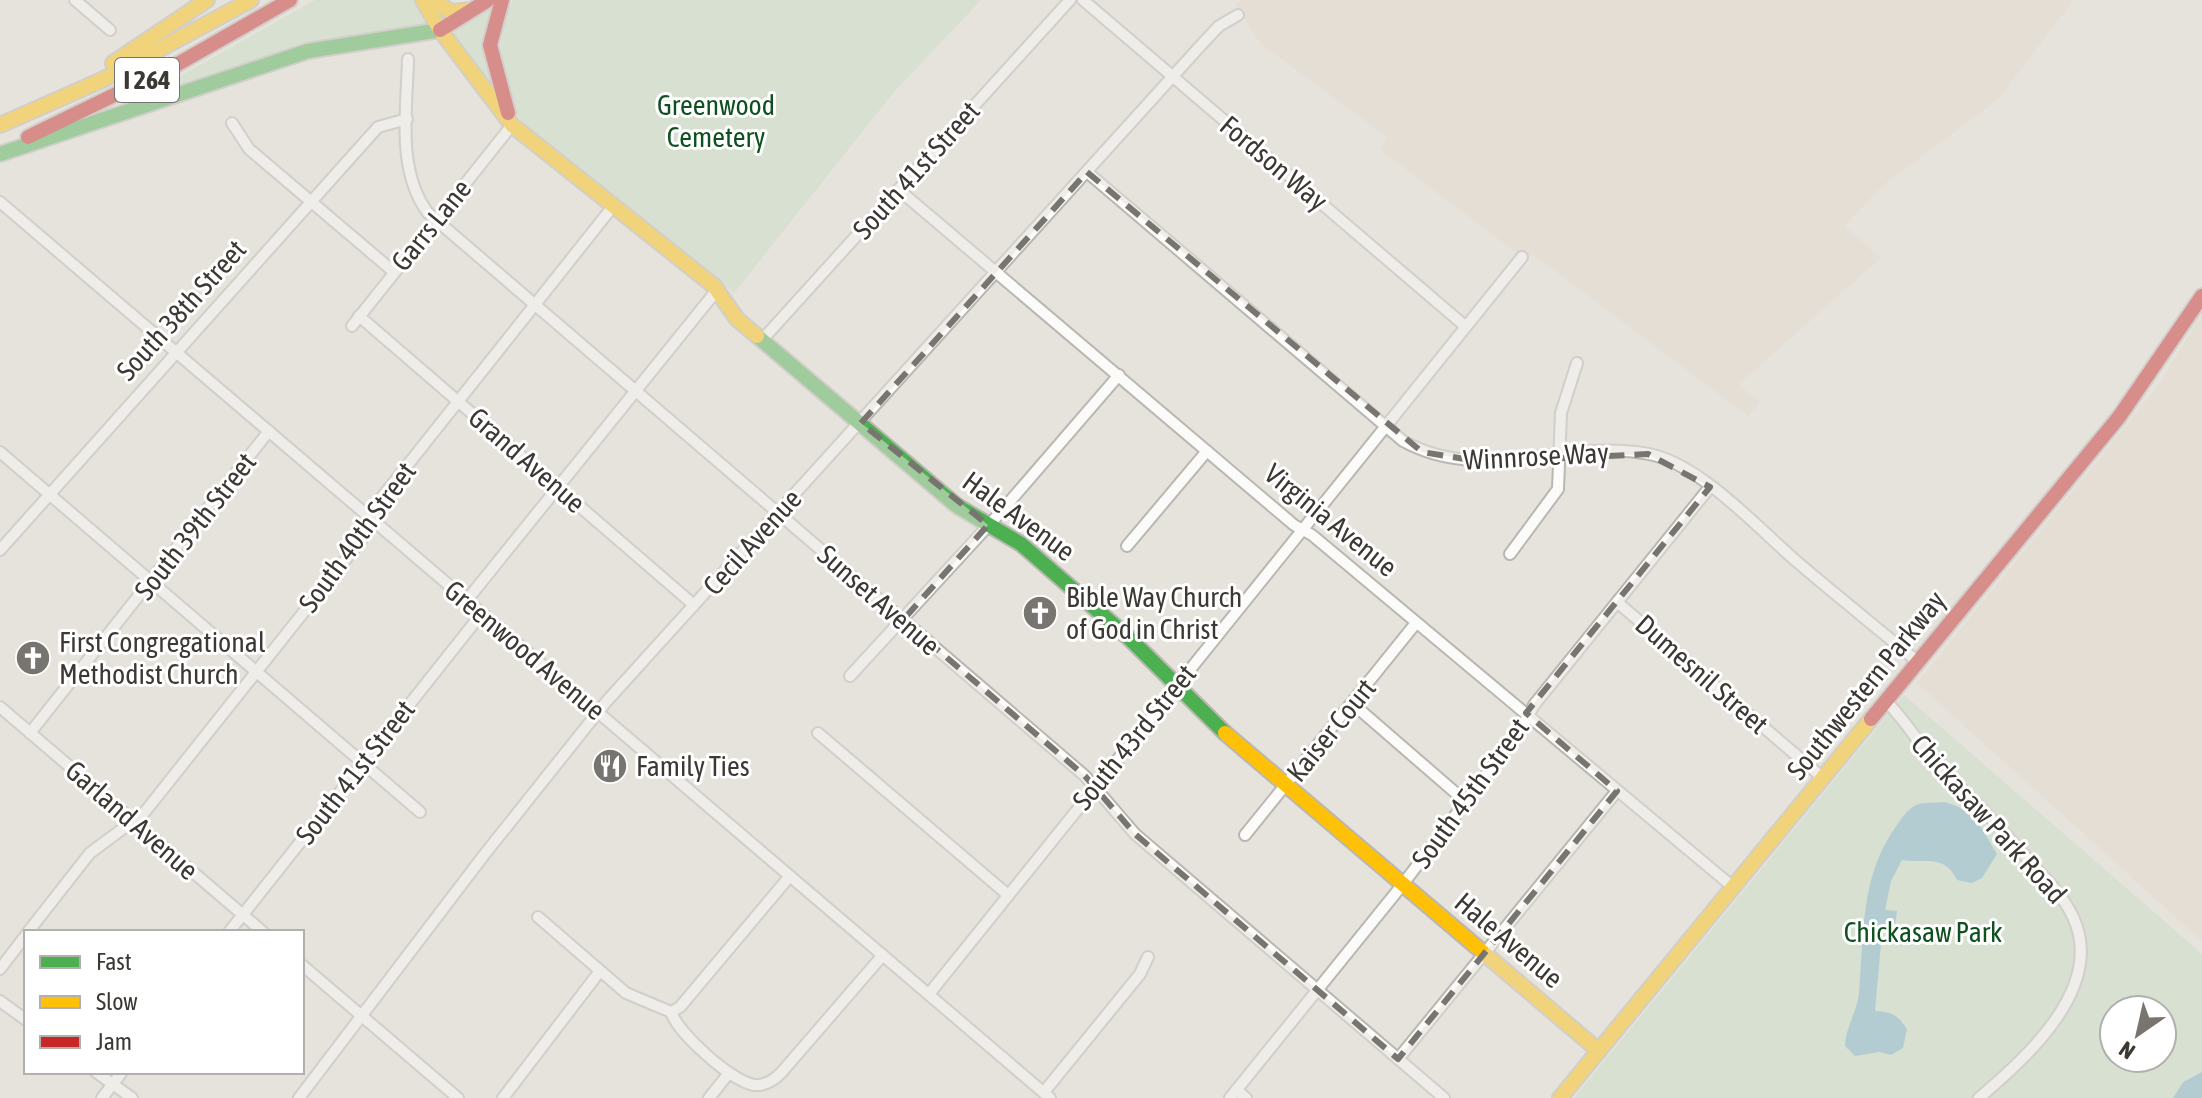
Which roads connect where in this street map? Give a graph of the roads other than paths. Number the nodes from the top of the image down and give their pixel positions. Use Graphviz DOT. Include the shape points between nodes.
graph roads {
  1 [pos="207,0"];
  2 [pos="251,0"];
  3 [pos="290,0"];
  4 [pos="423,0"];
  5 [pos="433,0"];
  6 [pos="502,0"];
  7 [pos="1070,0"];
  8 [pos="1083,0"];
  9 [pos="82,2"];
  10 [pos="483,4"];
  11 [pos="1238,15"];
  12 [pos="110,30"];
  13 [pos="440,30"];
  14 [pos="408,59"];
  15 [pos="1174,78"];
  16 [pos="58,98"];
  17 [pos="407,119"];
  18 [pos="232,123"];
  19 [pos="0,125"];
  20 [pos="512,125"];
  21 [pos="0,152"];
  22 [pos="1087,172"];
  23 [pos="899,190"];
  24 [pos="0,202"];
  25 [pos="312,202"];
  26 [pos="614,205"];
  27 [pos="435,220"];
  28 [pos="1522,257"];
  29 [pos="394,272"];
  30 [pos="997,272"];
  31 [pos="717,290"];
  32 [pos="2202,296"];
  33 [pos="535,306"];
  34 [pos="359,316"];
  35 [pos="352,326"];
  36 [pos="1465,326"];
  37 [pos="763,339"];
  38 [pos="178,354"];
  39 [pos="1577,363"];
  40 [pos="1119,375"];
  41 [pos="636,392"];
  42 [pos="458,401"];
  43 [pos="861,423"];
  44 [pos="1384,426"];
  45 [pos="269,431"];
  46 [pos="1207,451"];
  47 [pos="0,452"];
  48 [pos="1558,456"];
  49 [pos="559,487"];
  50 [pos="1710,487"];
  51 [pos="49,494"];
  52 [pos="778,514"];
  53 [pos="371,519"];
  54 [pos="990,524"];
  55 [pos="1302,529"];
  56 [pos="1127,546"];
  57 [pos="0,550"];
  58 [pos="1510,554"];
  59 [pos="151,581"];
  60 [pos="467,600"];
  61 [pos="1617,602"];
  62 [pos="694,605"];
  63 [pos="482,613"];
  64 [pos="903,620"];
  65 [pos="1416,623"];
  66 [pos="1918,662"];
  67 [pos="257,671"];
  68 [pos="850,676"];
  69 [pos="1176,686"];
  70 [pos="1886,701"];
  71 [pos="1353,704"];
  72 [pos="0,707"];
  73 [pos="598,712"];
  74 [pos="1528,715"];
  75 [pos="30,733"];
  76 [pos="818,733"];
  77 [pos="363,762"];
  78 [pos="1823,778"];
  79 [pos="1287,785"];
  80 [pos="1094,787"];
  81 [pos="1617,791"];
  82 [pos="1465,801"];
  83 [pos="420,812"];
  84 [pos="134,822"];
  85 [pos="1245,835"];
  86 [pos="790,876"];
  87 [pos="1403,884"];
  88 [pos="1733,887"];
  89 [pos="1008,895"];
  90 [pos="242,914"];
  91 [pos="538,917"];
  92 [pos="30,930"];
  93 [pos="230,930"];
  94 [pos="261,930"];
  95 [pos="24,938"];
  96 [pos="1484,953"];
  97 [pos="883,955"];
  98 [pos="1148,957"];
  99 [pos="304,967"];
  100 [pos="0,969"];
  101 [pos="600,971"];
  102 [pos="1317,990"];
  103 [pos="929,994"];
  104 [pos="0,1001"];
  105 [pos="671,1012"];
  106 [pos="363,1016"];
  107 [pos="24,1019"];
  108 [pos="1599,1051"];
  109 [pos="1398,1059"];
  110 [pos="729,1073"];
  111 [pos="99,1074"];
  112 [pos="120,1074"];
  113 [pos="113,1084"];
  114 [pos="1233,1094"];
  115 [pos="1047,1095"];
  116 [pos="102,1098"];
  117 [pos="132,1098"];
  118 [pos="299,1098"];
  119 [pos="458,1098"];
  120 [pos="503,1098"];
  121 [pos="709,1098"];
  122 [pos="1246,1098"];
  123 [pos="1444,1098"];
  124 [pos="1560,1098"];
  125 [pos="1979,1098"];
  1 -- 16 [label="main road"];
  2 -- 16 [label="main road, I 264"];
  3 -- 21 [label="main road, I 264"];
  4 -- 13 [label="main road"];
  5 -- 10 [label="main road" via="451,12"];
  6 -- 20 [label="main road" via="488,45"];
  7 -- 23 [label="street, South 41st Street"];
  8 -- 15 [label="street, Fordson Way"];
  9 -- 12 [label="street"];
  10 -- 13 [label="main road"];
  11 -- 15 [label="street, Cecil Avenue" via="1219,26"];
  13 -- 20 [label="main road"];
  13 -- 21 [label="main road" via="410,39 311,50 74,134"];
  14 -- 17 [label="street, Sunset Avenue"];
  15 -- 22 [label="street, Cecil Avenue"];
  15 -- 36 [label="street, Fordson Way"];
  16 -- 19 [label="main road, I 264"];
  17 -- 25 [label="street, South 38th Street" via="378,127"];
  17 -- 27 [label="street, Sunset Avenue" via="410,174"];
  18 -- 25 [label="street" via="249,149"];
  20 -- 26 [label="main road, Hale Avenue"];
  20 -- 27 [label="street, Garrs Lane"];
  22 -- 30 [label="street, Cecil Avenue"];
  22 -- 44 [label="street, Winnrose Way"];
  23 -- 30 [label="street, Virginia Avenue"];
  23 -- 37 [label="street, South 41st Street"];
  24 -- 38 [label="street, Greenwood Avenue"];
  25 -- 29 [label="street"];
  25 -- 38 [label="street, South 38th Street"];
  26 -- 31 [label="main road, Hale Avenue"];
  26 -- 33 [label="street, South 40th Street"];
  27 -- 29 [label="street, Garrs Lane"];
  27 -- 33 [label="street, Sunset Avenue"];
  28 -- 36 [label="street, South 43rd Street"];
  29 -- 34 [label="street, Garrs Lane"];
  30 -- 40 [label="street, Virginia Avenue"];
  30 -- 43 [label="street, Cecil Avenue"];
  31 -- 37 [label="main road, Hale Avenue" via="737,319"];
  31 -- 41 [label="street"];
  32 -- 66 [label="main road, Southwestern Parkway" via="2128,405"];
  33 -- 41 [label="street, Sunset Avenue"];
  33 -- 42 [label="street, South 40th Street"];
  34 -- 35 [label="street, Garrs Lane"];
  34 -- 42 [label="street, Grand Avenue"];
  36 -- 44 [label="street, South 43rd Street"];
  37 -- 43 [label="main road, Hale Avenue"];
  38 -- 45 [label="street, Greenwood Avenue"];
  38 -- 51 [label="street, South 38th Street"];
  39 -- 48 [label="street" via="1561,413"];
  40 -- 46 [label="street, Virginia Avenue"];
  40 -- 54 [label="street"];
  41 -- 49 [label="street"];
  41 -- 52 [label="street, Sunset Avenue"];
  42 -- 49 [label="street, Grand Avenue"];
  42 -- 53 [label="street, South 40th Street" via="375,506"];
  43 -- 52 [label="street, Cecil Avenue"];
  43 -- 54 [label="main road, Hale Avenue" via="957,506"];
  44 -- 48 [label="street, Winnrose Way" via="1440,458 1483,462"];
  44 -- 55 [label="street, South 43rd Street"];
  45 -- 53 [label="street, Greenwood Avenue"];
  45 -- 59 [label="street, South 39th Street"];
  46 -- 55 [label="street, Virginia Avenue"];
  46 -- 56 [label="street"];
  47 -- 51 [label="street"];
  48 -- 50 [label="street, Winnrose Way" via="1648,454 1684,468"];
  48 -- 58 [label="street" via="1554,498"];
  49 -- 60 [label="street"];
  49 -- 62 [label="street, Grand Avenue"];
  50 -- 61 [label="street, South 45th Street"];
  50 -- 66 [label="street, Winnrose Way"];
  51 -- 57 [label="street, South 38th Street"];
  51 -- 59 [label="street"];
  52 -- 62 [label="street, Cecil Avenue"];
  52 -- 64 [label="street, Sunset Avenue"];
  53 -- 60 [label="street, Greenwood Avenue"];
  53 -- 67 [label="street, South 40th Street" via="369,530"];
  54 -- 64 [label="street"];
  54 -- 69 [label="main road, Hale Avenue" via="1021,544 1129,638"];
  55 -- 65 [label="street, Virginia Avenue"];
  55 -- 69 [label="street, South 43rd Street"];
  59 -- 67 [label="street"];
  59 -- 75 [label="street, South 39th Street"];
  60 -- 63 [label="street, Greenwood Avenue"];
  61 -- 74 [label="street, South 45th Street"];
  61 -- 78 [label="street, Dumesnil Street"];
  62 -- 73 [label="street, Cecil Avenue"];
  63 -- 73 [label="street, Greenwood Avenue"];
  63 -- 77 [label="street, South 41st Street"];
  64 -- 68 [label="street"];
  64 -- 80 [label="street, Sunset Avenue"];
  65 -- 71 [label="street, Kaiser Court"];
  65 -- 74 [label="street, Virginia Avenue"];
  66 -- 70 [label="main road, Southwestern Parkway"];
  67 -- 77 [label="street"];
  67 -- 84 [label="street, South 40th Street"];
  69 -- 79 [label="main road, Hale Avenue"];
  69 -- 80 [label="street, South 43rd Street"];
  70 -- 78 [label="main road, Southwestern Parkway"];
  70 -- 125 [label="street, Chickasaw Park Road" via="1929,756 2054,888 2079,932 2079,972 2061,1010 2037,1042"];
  71 -- 79 [label="street, Kaiser Court"];
  71 -- 82 [label="street"];
  72 -- 75 [label="street, Garland Avenue"];
  73 -- 86 [label="street, Greenwood Avenue"];
  73 -- 106 [label="street, Cecil Avenue"];
  74 -- 81 [label="street, Virginia Avenue"];
  74 -- 82 [label="street, South 45th Street"];
  75 -- 84 [label="street, Garland Avenue"];
  76 -- 89 [label="street"];
  77 -- 83 [label="street"];
  77 -- 90 [label="street, South 41st Street"];
  78 -- 88 [label="main road, Southwestern Parkway"];
  79 -- 85 [label="street, Kaiser Court"];
  79 -- 87 [label="main road, Hale Avenue"];
  80 -- 89 [label="street, South 43rd Street"];
  80 -- 102 [label="street, Sunset Avenue" via="1135,834"];
  81 -- 88 [label="street, Virginia Avenue"];
  81 -- 96 [label="street"];
  82 -- 87 [label="street, South 45th Street"];
  84 -- 90 [label="street, Garland Avenue"];
  84 -- 92 [label="street, South 40th Street" via="90,853"];
  86 -- 97 [label="street, Greenwood Avenue"];
  86 -- 105 [label="street"];
  87 -- 96 [label="main road, Hale Avenue"];
  87 -- 102 [label="street, South 45th Street"];
  88 -- 108 [label="main road, Southwestern Parkway"];
  89 -- 103 [label="street, South 43rd Street"];
  90 -- 93 [label="street, South 41st Street"];
  90 -- 94 [label="street, Garland Avenue"];
  91 -- 101 [label="street"];
  95 -- 100 [label="street, South 40th Street"];
  96 -- 108 [label="main road, Hale Avenue"];
  96 -- 109 [label="street"];
  97 -- 103 [label="street, Greenwood Avenue"];
  97 -- 110 [label="street" via="781,1073 762,1085"];
  98 -- 115 [label="street"];
  99 -- 106 [label="street"];
  101 -- 105 [label="street" via="630,996"];
  101 -- 120 [label="street"];
  102 -- 109 [label="street, Sunset Avenue"];
  102 -- 114 [label="street, South 45th Street"];
  103 -- 115 [label="street, Greenwood Avenue"];
  104 -- 107 [label="street"];
  105 -- 110 [label="street" via="675,1024"];
  106 -- 118 [label="street, Cecil Avenue"];
  106 -- 119 [label="street"];
  108 -- 124 [label="main road, Southwestern Parkway"];
  109 -- 123 [label="street, Sunset Avenue"];
  110 -- 121 [label="street"];
  111 -- 113 [label="street"];
  112 -- 113 [label="street"];
  113 -- 116 [label="street"];
  113 -- 117 [label="street"];
  114 -- 122 [label="street"];
}
